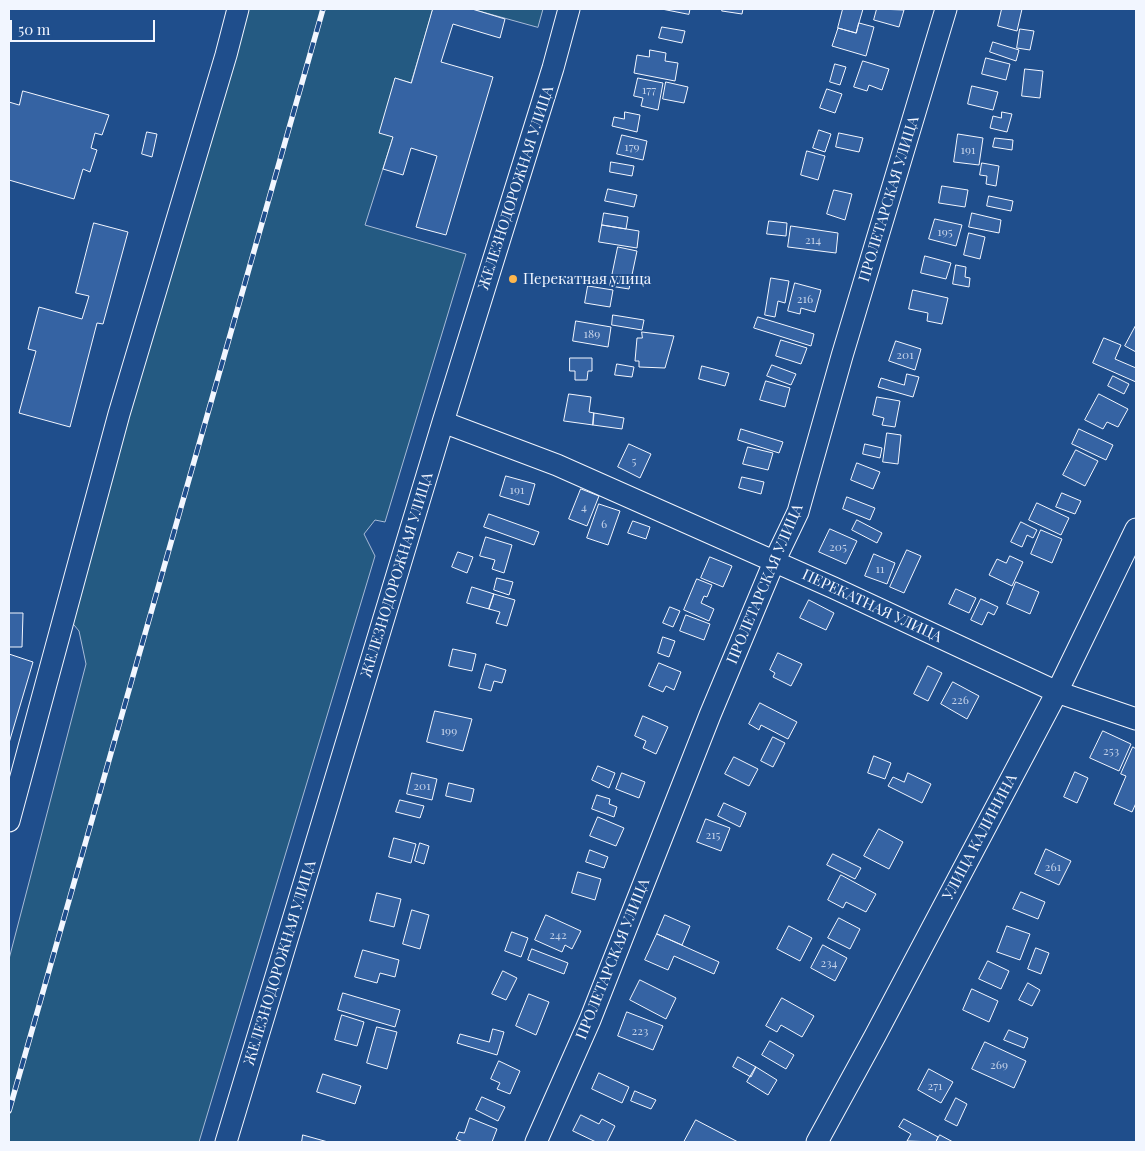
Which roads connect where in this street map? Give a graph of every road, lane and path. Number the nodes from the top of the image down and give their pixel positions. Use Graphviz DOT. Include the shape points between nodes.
graph roads {
  1 [pos="238,9"];
  2 [pos="569,9"];
  3 [pos="946,9"];
  4 [pos="442,422"];
  5 [pos="1136,529"];
  6 [pos="774,562"];
  7 [pos="1057,692"];
  8 [pos="1136,719"];
  9 [pos="9,821"];
  10 [pos="226,1142"];
  11 [pos="536,1142"];
  12 [pos="817,1142"];
  1 -- 9 [label="street" via="119,414"];
  2 -- 4 [label="street, ЖЕЛЕЗНОДОРОЖНАЯ УЛИЦА" via="526,160"];
  3 -- 6 [label="street, ПРОЛЕТАРСКАЯ УЛИЦА" via="798,512"];
  4 -- 6 [label="street, ПЕРЕКАТНАЯ УЛИЦА" via="557,465"];
  4 -- 10 [label="street, ЖЕЛЕЗНОДОРОЖНАЯ УЛИЦА"];
  5 -- 7 [label="street, УЛИЦА КАЛИНИНА"];
  6 -- 7 [label="street, ПЕРЕКАТНАЯ УЛИЦА"];
  6 -- 11 [label="street, ПРОЛЕТАРСКАЯ УЛИЦА" via="706,724 590,1020"];
  7 -- 8 [label="street, ПЕРЕКАТНАЯ УЛИЦА"];
  7 -- 12 [label="street, УЛИЦА КАЛИНИНА"];
}
